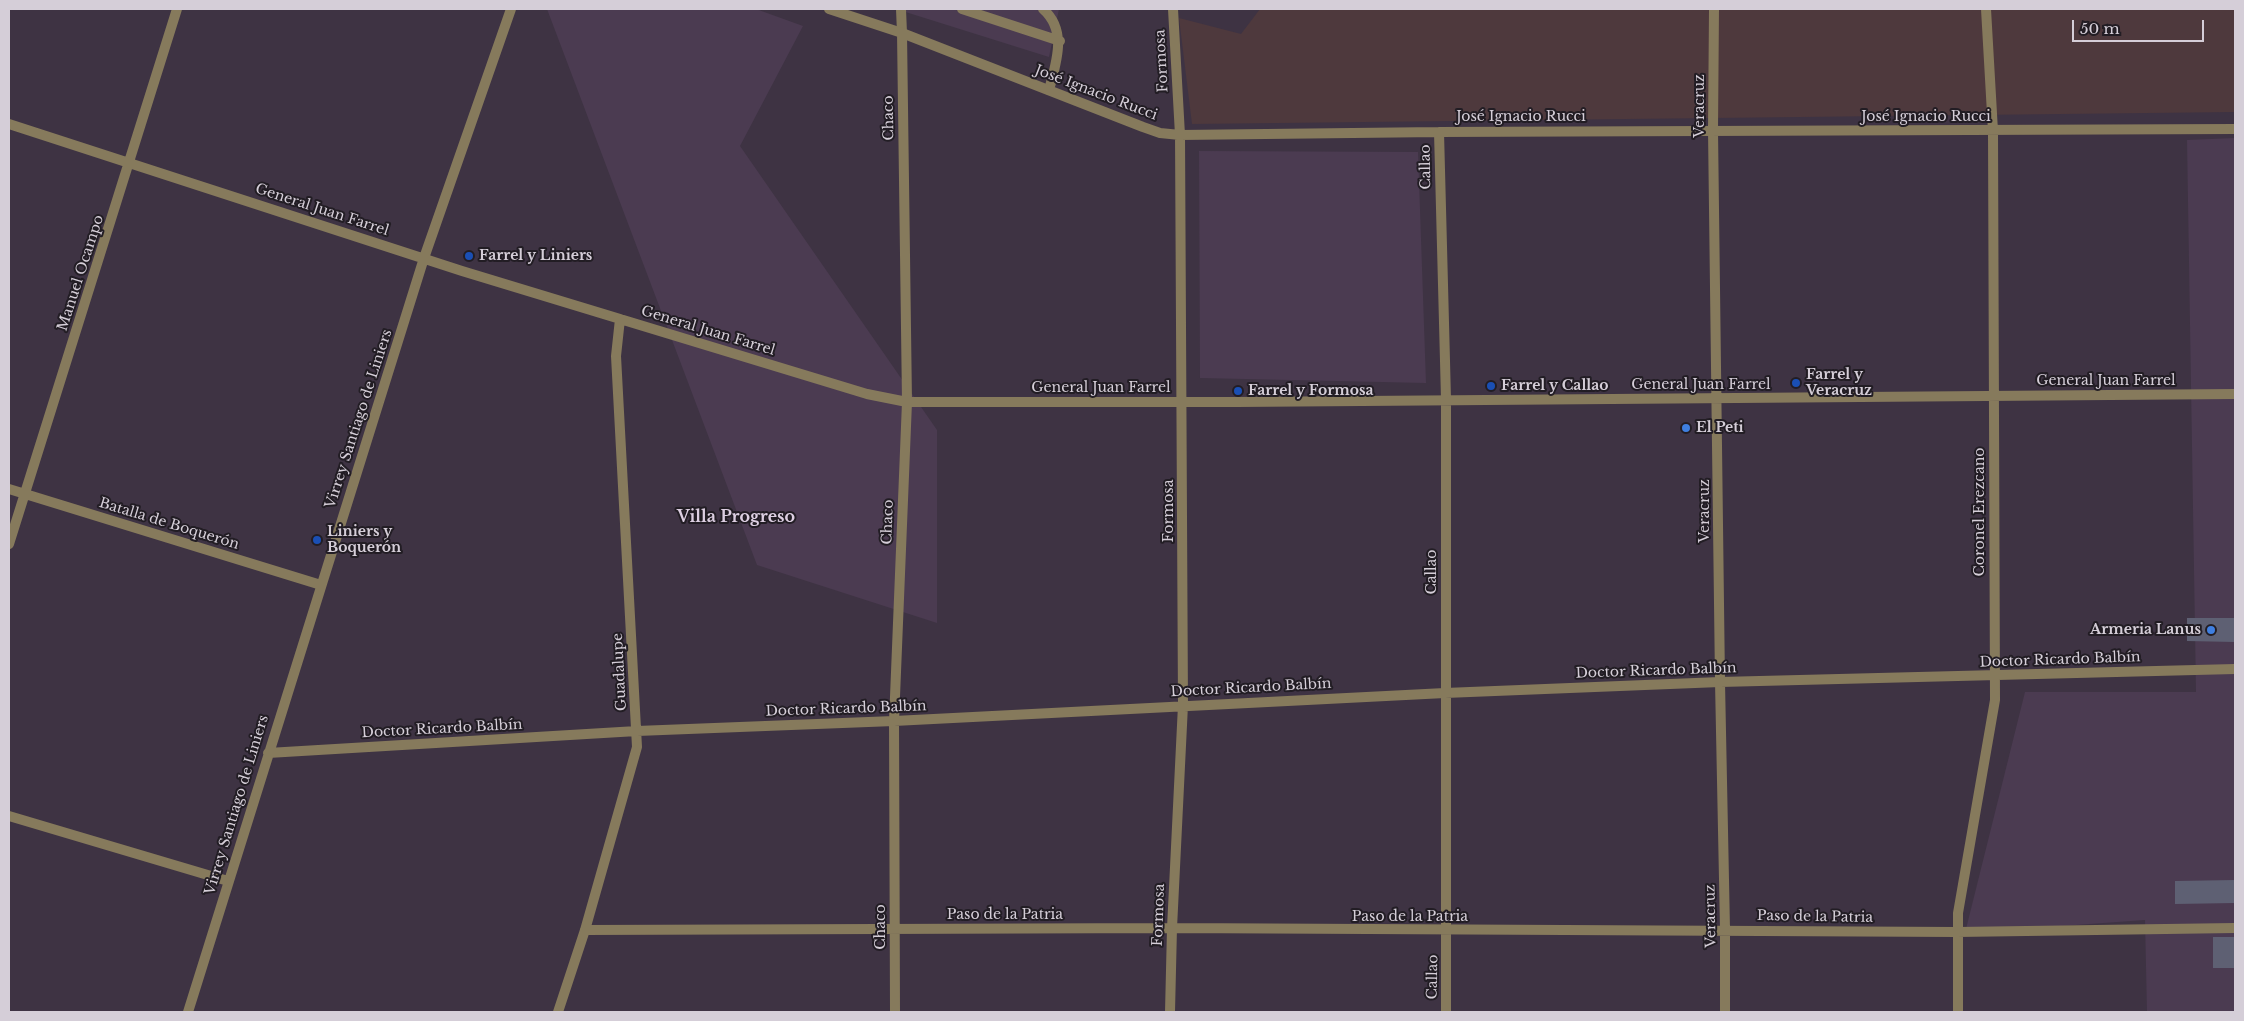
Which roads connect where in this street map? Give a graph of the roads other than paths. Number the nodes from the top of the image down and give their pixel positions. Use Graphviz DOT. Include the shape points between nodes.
graph roads {
  1 [pos="177,9"];
  2 [pos="511,9"];
  3 [pos="829,9"];
  4 [pos="901,9"];
  5 [pos="962,9"];
  6 [pos="1043,9"];
  7 [pos="1173,9"];
  8 [pos="1714,9"];
  9 [pos="1986,9"];
  10 [pos="902,33"];
  11 [pos="1060,42"];
  12 [pos="1049,90"];
  13 [pos="9,124"];
  14 [pos="2235,129"];
  15 [pos="1713,130"];
  16 [pos="1993,131"];
  17 [pos="1439,132"];
  18 [pos="1180,135"];
  19 [pos="130,162"];
  20 [pos="424,258"];
  21 [pos="620,319"];
  22 [pos="2235,394"];
  23 [pos="1993,396"];
  24 [pos="1718,398"];
  25 [pos="1446,399"];
  26 [pos="1182,401"];
  27 [pos="907,402"];
  28 [pos="9,489"];
  29 [pos="24,494"];
  30 [pos="9,544"];
  31 [pos="321,585"];
  32 [pos="2235,669"];
  33 [pos="1995,676"];
  34 [pos="1720,682"];
  35 [pos="1446,694"];
  36 [pos="1183,705"];
  37 [pos="894,721"];
  38 [pos="638,731"];
  39 [pos="268,753"];
  40 [pos="9,816"];
  41 [pos="228,881"];
  42 [pos="1172,928"];
  43 [pos="2235,928"];
  44 [pos="1725,929"];
  45 [pos="585,930"];
  46 [pos="895,930"];
  47 [pos="1447,931"];
  48 [pos="1957,932"];
  49 [pos="188,1012"];
  50 [pos="558,1012"];
  51 [pos="895,1012"];
  52 [pos="1170,1012"];
  53 [pos="1446,1012"];
  54 [pos="1725,1012"];
  55 [pos="1958,1012"];
  1 -- 19 [label="street, Manuel Ocampo"];
  2 -- 20 [label="street, Virrey Santiago de Liniers"];
  3 -- 10 [label="street, José Ignacio Rucci"];
  4 -- 10 [label="street, Chaco"];
  5 -- 11 [label="street"];
  6 -- 11 [label="street" via="1052,19"];
  7 -- 18 [label="street, Formosa"];
  8 -- 15 [label="street, Veracruz"];
  9 -- 16 [label="street, Coronel Erezcano"];
  10 -- 12 [label="street, José Ignacio Rucci"];
  10 -- 27 [label="street, Chaco"];
  11 -- 12 [label="street"];
  12 -- 18 [label="street, José Ignacio Rucci" via="1152,130"];
  13 -- 19 [label="street, General Juan Farrel"];
  14 -- 16 [label="street, José Ignacio Rucci"];
  15 -- 16 [label="street, José Ignacio Rucci"];
  15 -- 17 [label="street, José Ignacio Rucci"];
  15 -- 24 [label="street, Veracruz"];
  16 -- 23 [label="street, Coronel Erezcano"];
  17 -- 18 [label="street, José Ignacio Rucci"];
  17 -- 25 [label="street, Callao"];
  18 -- 26 [label="street, Formosa"];
  19 -- 20 [label="street, General Juan Farrel"];
  19 -- 29 [label="street, Manuel Ocampo"];
  20 -- 21 [label="street, General Juan Farrel"];
  20 -- 31 [label="street, Virrey Santiago de Liniers"];
  21 -- 27 [label="street, General Juan Farrel" via="867,394"];
  21 -- 38 [label="street, Guadalupe" via="616,356"];
  22 -- 23 [label="street, General Juan Farrel"];
  23 -- 24 [label="street, General Juan Farrel"];
  23 -- 33 [label="street, Coronel Erezcano"];
  24 -- 25 [label="street, General Juan Farrel"];
  24 -- 34 [label="street, Veracruz"];
  25 -- 26 [label="street, General Juan Farrel"];
  25 -- 35 [label="street, Callao"];
  26 -- 27 [label="street, General Juan Farrel"];
  26 -- 36 [label="street, Formosa"];
  27 -- 37 [label="street, Chaco"];
  28 -- 29 [label="street, Batalla de Boquerón"];
  29 -- 30 [label="street, Manuel Ocampo"];
  29 -- 31 [label="street, Batalla de Boquerón"];
  31 -- 39 [label="street, Virrey Santiago de Liniers"];
  32 -- 33 [label="street, Doctor Ricardo Balbín"];
  33 -- 34 [label="street, Doctor Ricardo Balbín"];
  33 -- 48 [label="street, Coronel Erezcano" via="1995,700"];
  34 -- 35 [label="street, Doctor Ricardo Balbín"];
  34 -- 44 [label="street, Veracruz"];
  35 -- 36 [label="street, Doctor Ricardo Balbín"];
  35 -- 47 [label="street, Callao"];
  36 -- 37 [label="street, Doctor Ricardo Balbín"];
  36 -- 42 [label="street, Formosa"];
  37 -- 38 [label="street, Doctor Ricardo Balbín"];
  37 -- 46 [label="street, Chaco"];
  38 -- 39 [label="street, Doctor Ricardo Balbín"];
  38 -- 45 [label="street, Guadalupe" via="635,759"];
  39 -- 41 [label="street, Virrey Santiago de Liniers"];
  40 -- 41 [label="street"];
  41 -- 49 [label="street, Virrey Santiago de Liniers"];
  42 -- 46 [label="street, Paso de la Patria"];
  42 -- 47 [label="street, Paso de la Patria"];
  42 -- 52 [label="street, Formosa"];
  43 -- 48 [label="street, Paso de la Patria"];
  44 -- 47 [label="street, Paso de la Patria"];
  44 -- 48 [label="street, Paso de la Patria"];
  44 -- 54 [label="street, Veracruz"];
  45 -- 46 [label="street, Paso de la Patria"];
  45 -- 50 [label="street, Guadalupe"];
  46 -- 51 [label="street, Chaco"];
  47 -- 53 [label="street, Callao"];
  48 -- 55 [label="street, Coronel Erezcano"];
}
